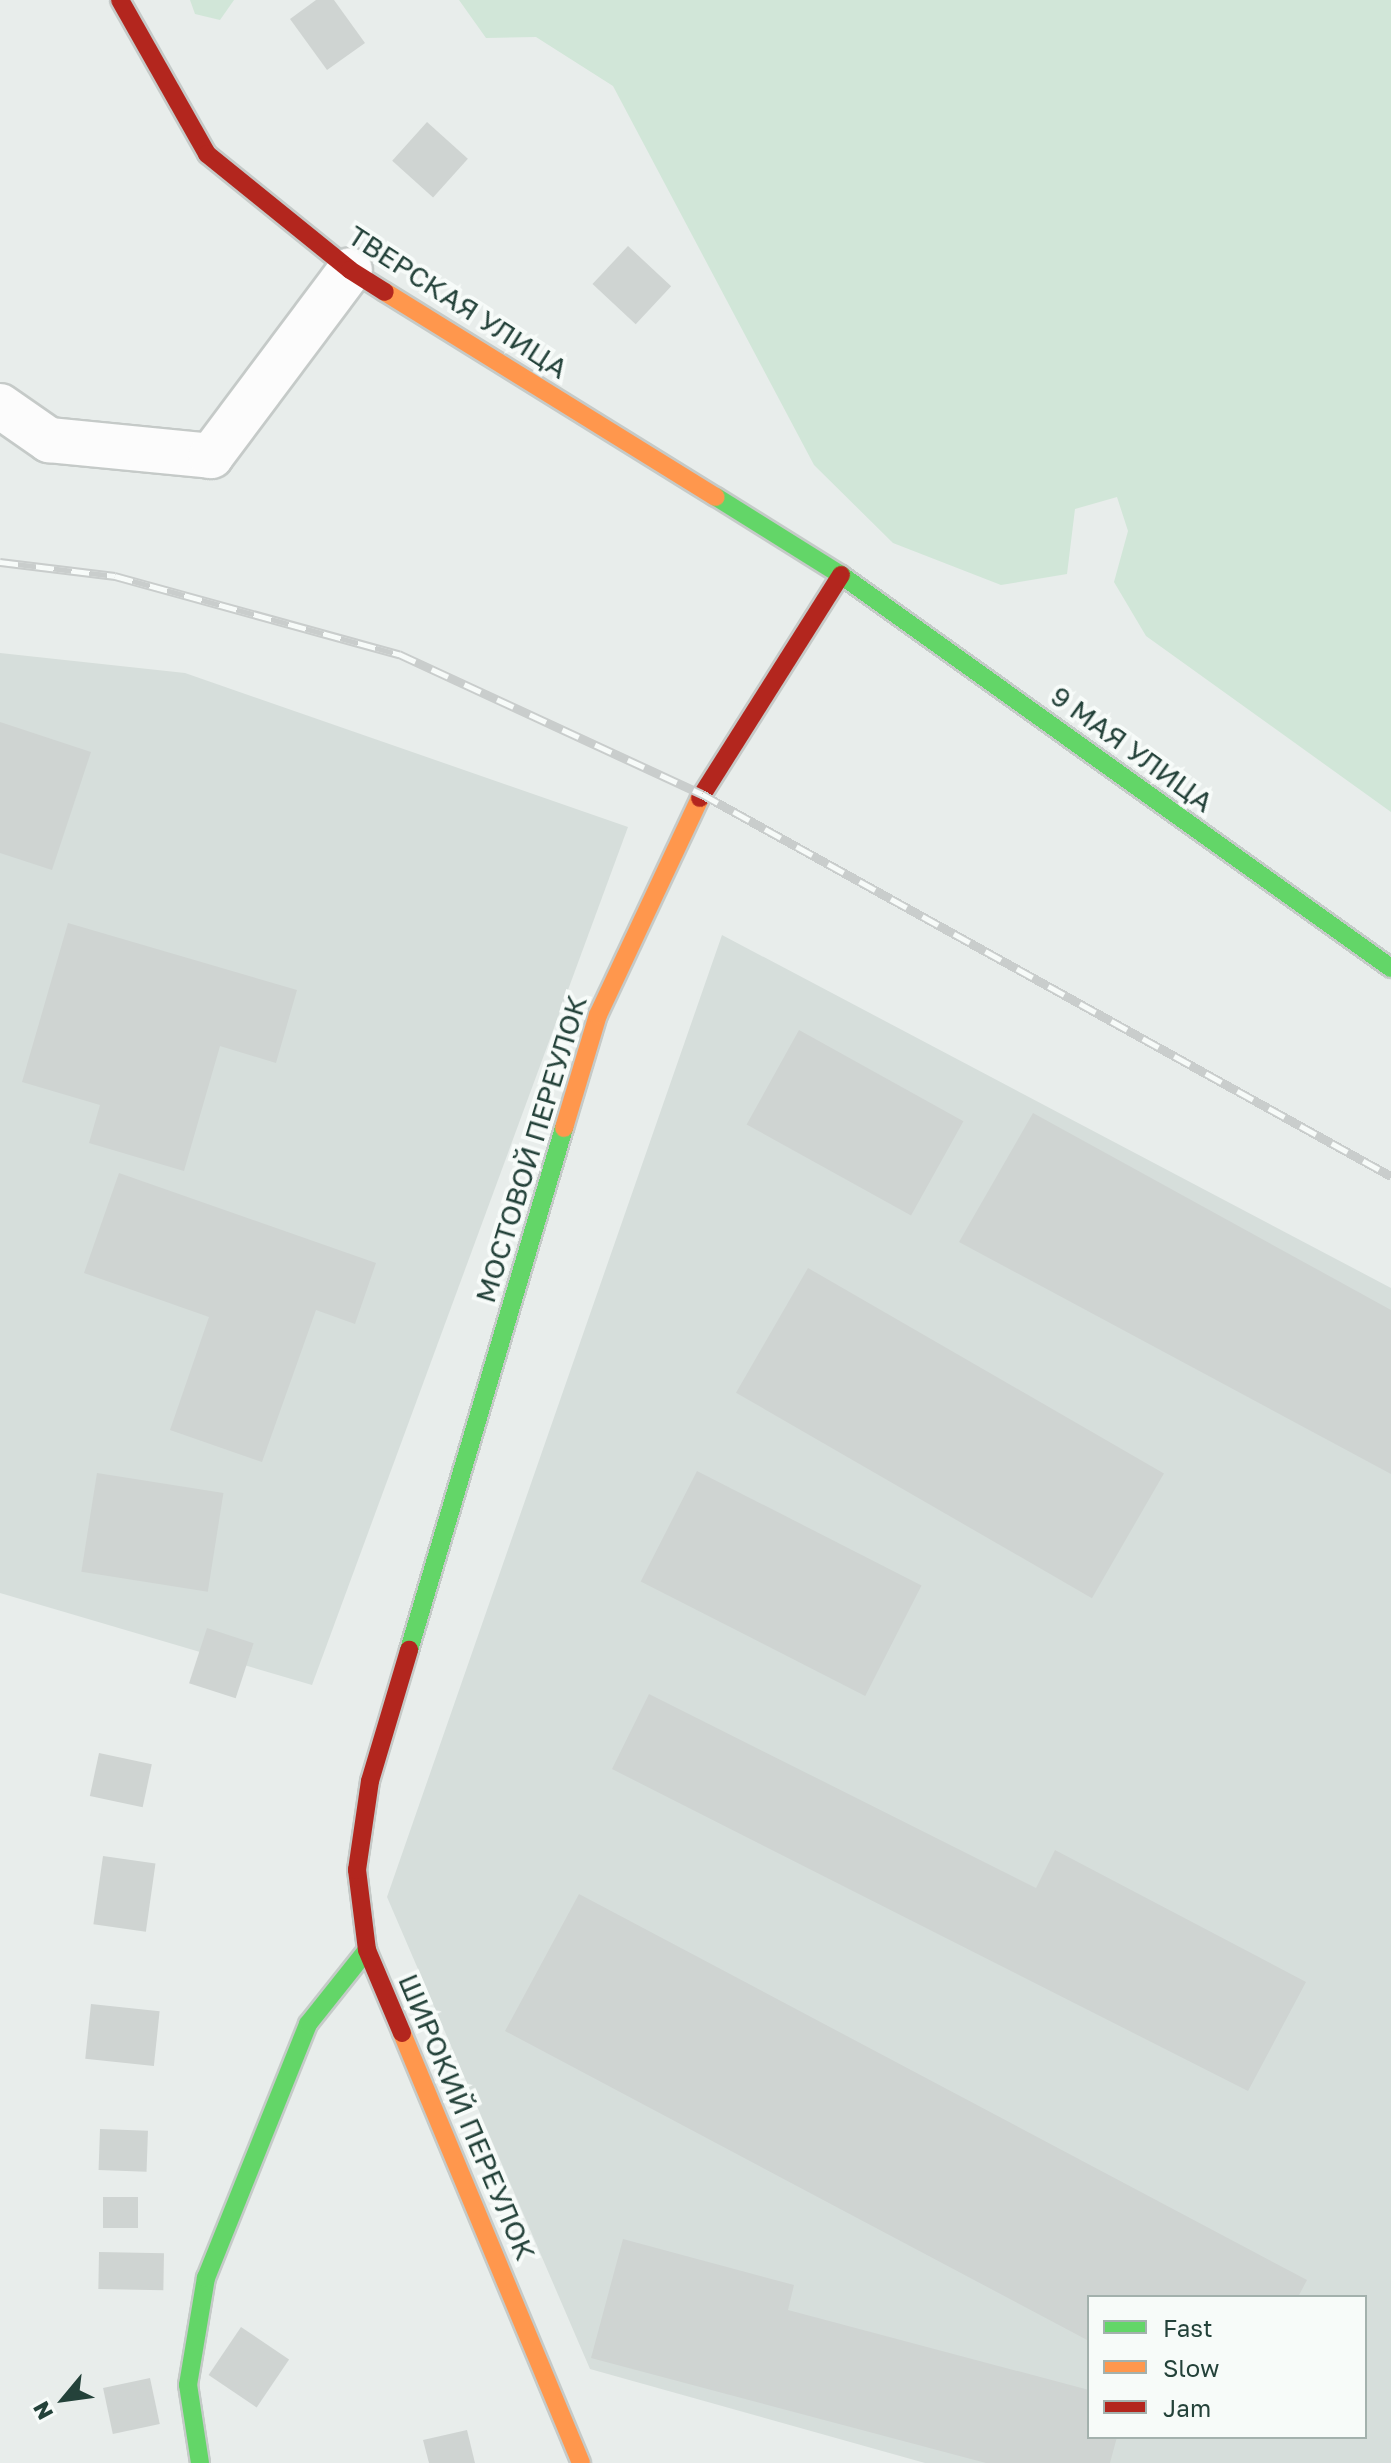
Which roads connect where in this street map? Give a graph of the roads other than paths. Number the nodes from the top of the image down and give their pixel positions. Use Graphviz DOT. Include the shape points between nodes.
graph roads {
  1 [pos="120,0"];
  2 [pos="350,270"];
  3 [pos="0,406"];
  4 [pos="841,575"];
  5 [pos="1391,968"];
  6 [pos="370,1781"];
  7 [pos="367,1950"];
  8 [pos="200,2463"];
  9 [pos="581,2463"];
  1 -- 2 [label="main road, ТВЕРСКАЯ УЛИЦА" via="207,154"];
  2 -- 3 [label="street" via="211,456 49,440"];
  2 -- 4 [label="main road, ТВЕРСКАЯ УЛИЦА"];
  4 -- 5 [label="main road, 9 МАЯ УЛИЦА"];
  4 -- 6 [label="main road, МОСТОВОЙ ПЕРЕУЛОК" via="702,794 598,1015"];
  6 -- 7 [label="main road, ШИРОКИЙ ПЕРЕУЛОК" via="357,1870"];
  7 -- 8 [label="main road" via="308,2024 206,2278 188,2385"];
  7 -- 9 [label="main road, ШИРОКИЙ ПЕРЕУЛОК"];
}
